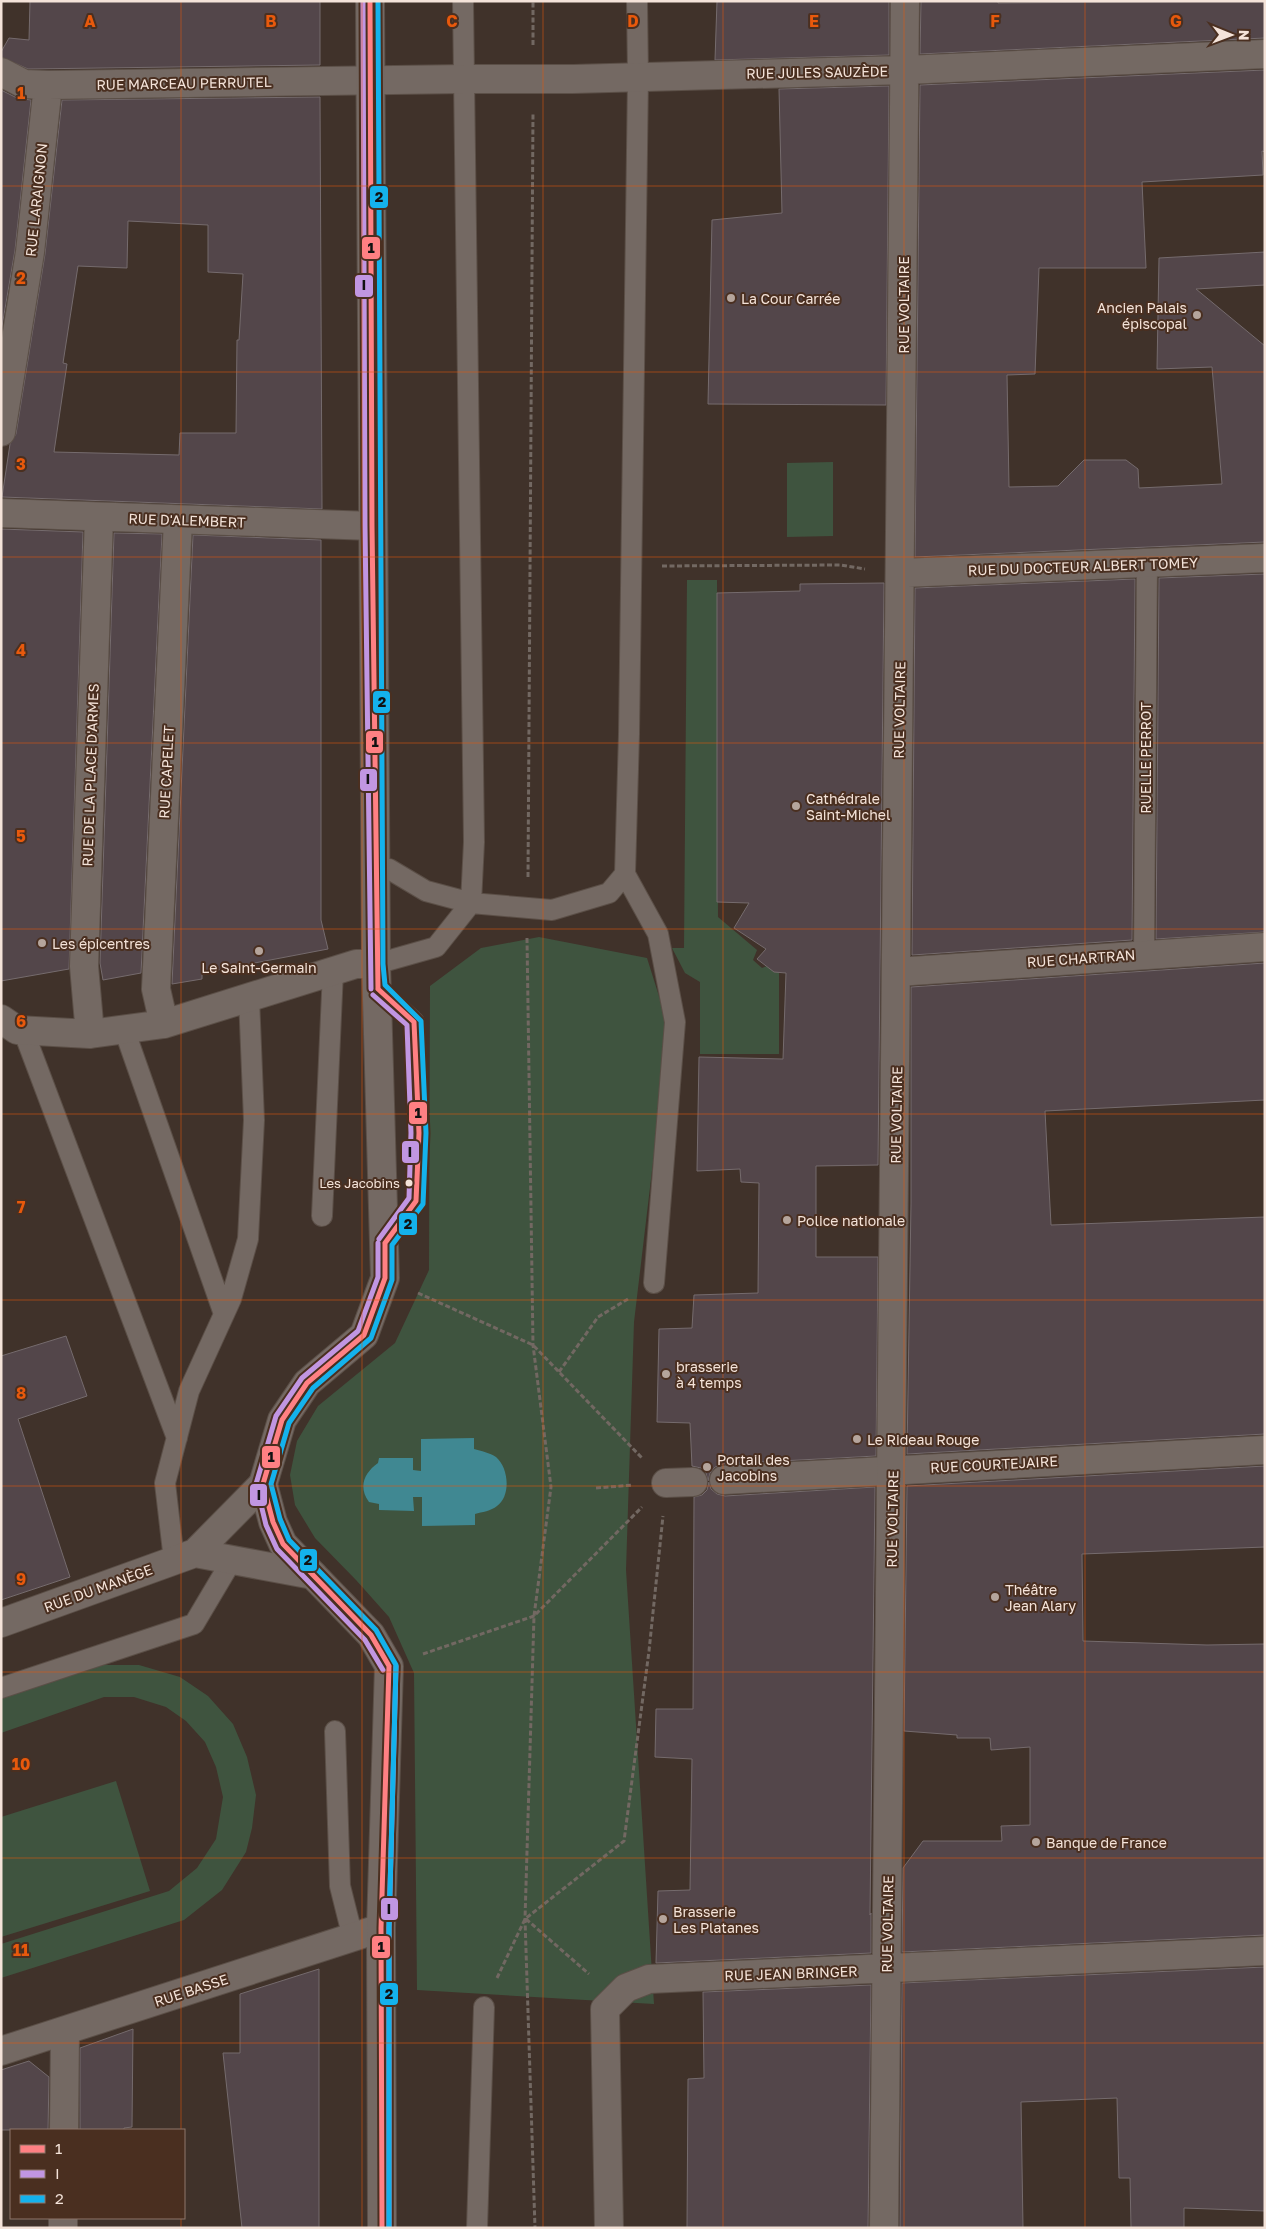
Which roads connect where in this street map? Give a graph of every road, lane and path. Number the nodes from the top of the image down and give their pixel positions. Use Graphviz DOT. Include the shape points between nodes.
graph roads {
  1 [pos="370,1"];
  2 [pos="463,1"];
  3 [pos="533,1"];
  4 [pos="638,1"];
  5 [pos="905,1"];
  6 [pos="1265,54"];
  7 [pos="905,70"];
  8 [pos="1,72"];
  9 [pos="638,77"];
  10 [pos="464,78"];
  11 [pos="533,79"];
  12 [pos="370,80"];
  13 [pos="48,86"];
  14 [pos="1,432"];
  15 [pos="1,513"];
  16 [pos="99,517"];
  17 [pos="178,520"];
  18 [pos="372,526"];
  19 [pos="1265,558"];
  20 [pos="1147,563"];
  21 [pos="841,565"];
  22 [pos="631,566"];
  23 [pos="900,573"];
  24 [pos="377,868"];
  25 [pos="625,874"];
  26 [pos="471,902"];
  27 [pos="528,908"];
  28 [pos="1265,947"];
  29 [pos="1144,954"];
  30 [pos="333,971"];
  31 [pos="897,972"];
  32 [pos="377,976"];
  33 [pos="249,998"];
  34 [pos="164,1024"];
  35 [pos="12,1025"];
  36 [pos="124,1029"];
  37 [pos="90,1034"];
  38 [pos="322,1216"];
  39 [pos="385,1243"];
  40 [pos="385,1278"];
  41 [pos="654,1283"];
  42 [pos="224,1314"];
  43 [pos="533,1345"];
  44 [pos="559,1372"];
  45 [pos="176,1438"];
  46 [pos="1265,1450"];
  47 [pos="892,1470"];
  48 [pos="724,1480"];
  49 [pos="693,1482"];
  50 [pos="666,1483"];
  51 [pos="264,1484"];
  52 [pos="184,1556"];
  53 [pos="232,1560"];
  54 [pos="314,1575"];
  55 [pos="534,1616"];
  56 [pos="1,1622"];
  57 [pos="389,1666"];
  58 [pos="1,1688"];
  59 [pos="335,1731"];
  60 [pos="525,1919"];
  61 [pos="381,1928"];
  62 [pos="353,1938"];
  63 [pos="1265,1951"];
  64 [pos="887,1969"];
  65 [pos="616,1998"];
  66 [pos="484,2007"];
  67 [pos="65,2030"];
  68 [pos="1,2051"];
  69 [pos="64,2129"];
  70 [pos="382,2228"];
  71 [pos="476,2228"];
  72 [pos="535,2228"];
  73 [pos="609,2228"];
  74 [pos="884,2228"];
  1 -- 12 [label="street"];
  2 -- 10 [label="lane"];
  3 -- 11 [label="path"];
  4 -- 9 [label="lane"];
  5 -- 7 [label="street, RUE VOLTAIRE"];
  6 -- 7 [label="street, RUE JULES SAUZÈDE"];
  7 -- 9 [label="street, RUE JULES SAUZÈDE"];
  7 -- 23 [label="street, RUE VOLTAIRE"];
  8 -- 13 [label="street, RUE MARCEAU PERRUTEL" via="24,84"];
  9 -- 11 [label="street, RUE JULES SAUZÈDE"];
  9 -- 22 [label="lane"];
  10 -- 11 [label="street, RUE JULES SAUZÈDE"];
  10 -- 12 [label="street, RUE JULES SAUZÈDE"];
  10 -- 26 [label="lane" via="474,842"];
  11 -- 27 [label="path"];
  12 -- 13 [label="street, RUE MARCEAU PERRUTEL"];
  12 -- 18 [label="street"];
  13 -- 14 [label="street, RUE LARAIGNON" via="30,252"];
  15 -- 16 [label="street, RUE D'ALEMBERT"];
  16 -- 17 [label="street, RUE D'ALEMBERT"];
  16 -- 37 [label="street, RUE DE LA PLACE D'ARMES" via="84,966"];
  17 -- 18 [label="street, RUE D'ALEMBERT"];
  17 -- 34 [label="street, RUE CAPELET" via="156,989"];
  18 -- 24 [label="street"];
  19 -- 20 [label="street, RUE DU DOCTEUR ALBERT TOMEY"];
  20 -- 23 [label="street, RUE DU DOCTEUR ALBERT TOMEY"];
  20 -- 29 [label="lane, RUELLE PERROT"];
  21 -- 22 [label="path"];
  22 -- 25 [label="lane"];
  23 -- 31 [label="street, RUE VOLTAIRE"];
  24 -- 26 [label="lane" via="389,869 426,891"];
  24 -- 32 [label="street"];
  25 -- 27 [label="lane" via="609,893 552,910"];
  25 -- 41 [label="lane" via="658,934 675,1022"];
  26 -- 27 [label="lane"];
  26 -- 32 [label="lane" via="436,946"];
  27 -- 43 [label="path"];
  28 -- 29 [label="street, RUE CHARTRAN"];
  29 -- 31 [label="street, RUE CHARTRAN"];
  30 -- 32 [label="street" via="356,964"];
  30 -- 33 [label="street"];
  30 -- 38 [label="lane"];
  31 -- 47 [label="street, RUE VOLTAIRE"];
  32 -- 39 [label="street"];
  32 -- 39 [label="lane" via="414,1022 419,1133 416,1201"];
  33 -- 34 [label="street"];
  33 -- 42 [label="lane" via="254,1120 248,1239"];
  34 -- 36 [label="street"];
  35 -- 37 [label="street"];
  35 -- 45 [label="lane"];
  36 -- 37 [label="street"];
  36 -- 42 [label="lane"];
  39 -- 40 [label="street"];
  40 -- 43 [label="path"];
  40 -- 51 [label="street" via="364,1335 308,1383 282,1420"];
  41 -- 44 [label="path" via="598,1317"];
  42 -- 45 [label="lane" via="189,1391"];
  43 -- 44 [label="path"];
  43 -- 55 [label="path" via="551,1487"];
  44 -- 50 [label="path"];
  45 -- 52 [label="lane" via="165,1483"];
  46 -- 47 [label="street, RUE COURTEJAIRE"];
  47 -- 48 [label="street, RUE COURTEJAIRE"];
  47 -- 64 [label="street, RUE VOLTAIRE"];
  49 -- 50 [label="street"];
  50 -- 55 [label="path"];
  50 -- 60 [label="path" via="649,1651 624,1841"];
  51 -- 52 [label="street, RUE DU MANÈGE"];
  51 -- 54 [label="street" via="273,1522 283,1544"];
  52 -- 53 [label="street"];
  52 -- 56 [label="street, RUE DU MANÈGE"];
  53 -- 54 [label="street"];
  53 -- 58 [label="lane" via="194,1624"];
  54 -- 57 [label="street" via="371,1635"];
  55 -- 57 [label="path"];
  55 -- 60 [label="path"];
  57 -- 61 [label="street"];
  59 -- 62 [label="lane" via="340,1886"];
  60 -- 65 [label="path"];
  60 -- 66 [label="path"];
  60 -- 72 [label="path"];
  61 -- 62 [label="street, RUE BASSE"];
  61 -- 70 [label="street"];
  62 -- 67 [label="street, RUE BASSE"];
  63 -- 64 [label="street, RUE JEAN BRINGER"];
  64 -- 65 [label="street, RUE JEAN BRINGER" via="650,1979 626,1988"];
  64 -- 74 [label="street, RUE VOLTAIRE"];
  65 -- 73 [label="street, RUE JEAN BRINGER" via="605,2009"];
  66 -- 71 [label="lane"];
  67 -- 68 [label="street, RUE BASSE"];
  67 -- 69 [label="street"];
}
